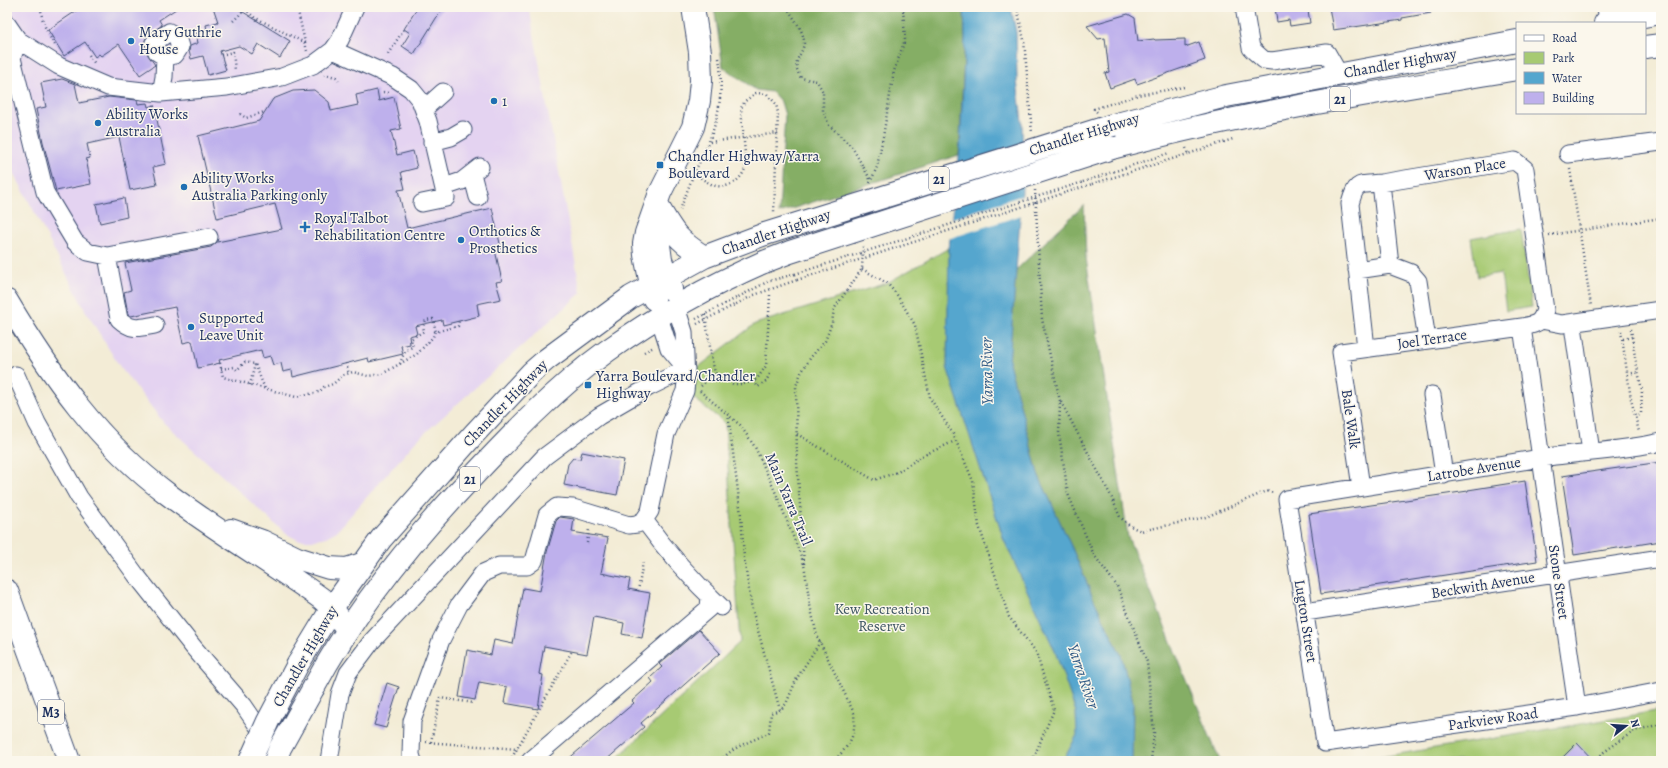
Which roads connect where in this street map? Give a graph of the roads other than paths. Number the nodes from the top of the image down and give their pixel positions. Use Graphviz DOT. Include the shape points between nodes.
graph roads {
  1 [pos="355,7"];
  2 [pos="693,7"];
  3 [pos="1244,7"];
  4 [pos="1606,7"];
  5 [pos="1661,13"];
  6 [pos="1607,22"];
  7 [pos="1612,22"];
  8 [pos="7,24"];
  9 [pos="18,40"];
  10 [pos="1516,40"];
  11 [pos="1661,45"];
  12 [pos="1646,47"];
  13 [pos="333,50"];
  14 [pos="165,57"];
  15 [pos="1516,69"];
  16 [pos="1339,74"];
  17 [pos="442,92"];
  18 [pos="161,93"];
  19 [pos="424,109"];
  20 [pos="463,130"];
  21 [pos="432,142"];
  22 [pos="1661,142"];
  23 [pos="1568,154"];
  24 [pos="1381,183"];
  25 [pos="444,187"];
  26 [pos="478,198"];
  27 [pos="422,203"];
  28 [pos="655,207"];
  29 [pos="209,237"];
  30 [pos="107,256"];
  31 [pos="704,257"];
  32 [pos="1390,265"];
  33 [pos="1357,270"];
  34 [pos="658,281"];
  35 [pos="7,300"];
  36 [pos="1661,305"];
  37 [pos="1661,310"];
  38 [pos="668,312"];
  39 [pos="1624,316"];
  40 [pos="1541,320"];
  41 [pos="155,325"];
  42 [pos="1522,327"];
  43 [pos="1574,333"];
  44 [pos="1427,340"];
  45 [pos="1366,348"];
  46 [pos="1341,352"];
  47 [pos="685,368"];
  48 [pos="16,375"];
  49 [pos="1432,395"];
  50 [pos="1661,442"];
  51 [pos="1591,452"];
  52 [pos="1542,458"];
  53 [pos="1444,475"];
  54 [pos="1361,487"];
  55 [pos="1287,499"];
  56 [pos="644,520"];
  57 [pos="208,522"];
  58 [pos="1661,558"];
  59 [pos="362,564"];
  60 [pos="1558,573"];
  61 [pos="7,591"];
  62 [pos="332,608"];
  63 [pos="1305,612"];
  64 [pos="347,629"];
  65 [pos="1661,691"];
  66 [pos="1577,707"];
  67 [pos="1325,743"];
  68 [pos="69,761"];
  69 [pos="250,761"];
  70 [pos="275,761"];
  71 [pos="281,761"];
  72 [pos="329,761"];
  73 [pos="413,761"];
  74 [pos="530,761"];
  1 -- 13 [label="street"];
  2 -- 28 [label="main road" via="700,52 699,102 693,127"];
  3 -- 16 [label="street" via="1249,40 1254,52 1267,61 1334,51"];
  4 -- 6 [label="street"];
  5 -- 7 [label="main road"];
  8 -- 9 [label="street"];
  9 -- 18 [label="street" via="59,66 108,87"];
  9 -- 30 [label="street" via="12,58 45,192 75,242 88,252"];
  10 -- 16 [label="main road, Chandler Highway / 21"];
  11 -- 12 [label="main road"];
  13 -- 18 [label="street" via="313,66 282,77 227,87"];
  13 -- 19 [label="street" via="393,77 411,89"];
  14 -- 18 [label="street"];
  15 -- 38 [label="main road, Chandler Highway / 21, bridge" via="1255,114 1112,148 790,252 721,281"];
  16 -- 31 [label="main road, Chandler Highway / 21, bridge" via="1105,118"];
  17 -- 19 [label="street"];
  19 -- 21 [label="street"];
  20 -- 21 [label="street" via="451,137"];
  21 -- 25 [label="street"];
  22 -- 23 [label="street"];
  24 -- 32 [label="street"];
  24 -- 33 [label="street, Warson Place" via="1358,185 1354,189 1350,204"];
  24 -- 40 [label="street, Warson Place" via="1515,161 1526,169 1545,310"];
  25 -- 26 [label="street" via="462,181 476,170"];
  25 -- 27 [label="street" via="446,198"];
  28 -- 31 [label="main road" via="676,236"];
  28 -- 34 [label="main road" via="644,244"];
  29 -- 30 [label="street"];
  30 -- 41 [label="street" via="119,319 127,326 136,328"];
  31 -- 34 [label="main road, Chandler Highway / 21"];
  32 -- 33 [label="street"];
  32 -- 44 [label="street" via="1411,273 1418,281"];
  33 -- 45 [label="street, Warson Place"];
  34 -- 38 [label="main road"];
  34 -- 59 [label="main road, Chandler Highway / 21" via="622,302 532,372 399,517"];
  35 -- 57 [label="main road" via="40,355 89,421 118,452 152,482"];
  36 -- 39 [label="street" via="1631,309"];
  37 -- 39 [label="street"];
  38 -- 47 [label="street" via="669,348"];
  38 -- 64 [label="main road, Chandler Highway / 21" via="607,351 566,384 497,451 397,561"];
  39 -- 40 [label="street" via="1562,324"];
  40 -- 42 [label="street" via="1534,325"];
  42 -- 44 [label="street, Joel Terrace"];
  42 -- 52 [label="street"];
  43 -- 51 [label="street"];
  44 -- 45 [label="street, Joel Terrace"];
  45 -- 46 [label="street, Joel Terrace"];
  46 -- 54 [label="street, Bale Walk"];
  47 -- 56 [label="street" via="685,391 666,434 650,511"];
  47 -- 72 [label="street" via="599,416 544,457 372,642 348,673 333,731"];
  48 -- 71 [label="street" via="37,423 79,497 136,575 244,706"];
  49 -- 53 [label="street"];
  50 -- 51 [label="street, Latrobe Avenue"];
  51 -- 52 [label="street, Latrobe Avenue"];
  52 -- 53 [label="street, Latrobe Avenue"];
  52 -- 60 [label="street, Stone Street"];
  53 -- 54 [label="street, Latrobe Avenue"];
  54 -- 55 [label="street, Latrobe Avenue"];
  55 -- 63 [label="street, Lugton Street"];
  56 -- 73 [label="street" via="637,524 629,524 573,508 557,507 547,515 534,561 527,566 499,566 483,573 459,605 441,640 412,721"];
  56 -- 74 [label="street" via="662,545 715,601"];
  57 -- 59 [label="main road" via="262,541 297,558 329,568 347,569"];
  57 -- 62 [label="main road"];
  58 -- 60 [label="street, Beckwith Avenue"];
  59 -- 62 [label="main road, Chandler Highway / 21"];
  60 -- 63 [label="street, Beckwith Avenue"];
  60 -- 66 [label="street, Stone Street"];
  61 -- 68 [label="main road, M3"];
  62 -- 64 [label="main road"];
  62 -- 69 [label="main road, Chandler Highway / 21, bridge" via="298,664"];
  63 -- 67 [label="street, Lugton Street"];
  64 -- 70 [label="main road, Chandler Highway / 21, bridge"];
  65 -- 66 [label="street, Parkview Road"];
  66 -- 67 [label="street, Parkview Road"];
}
